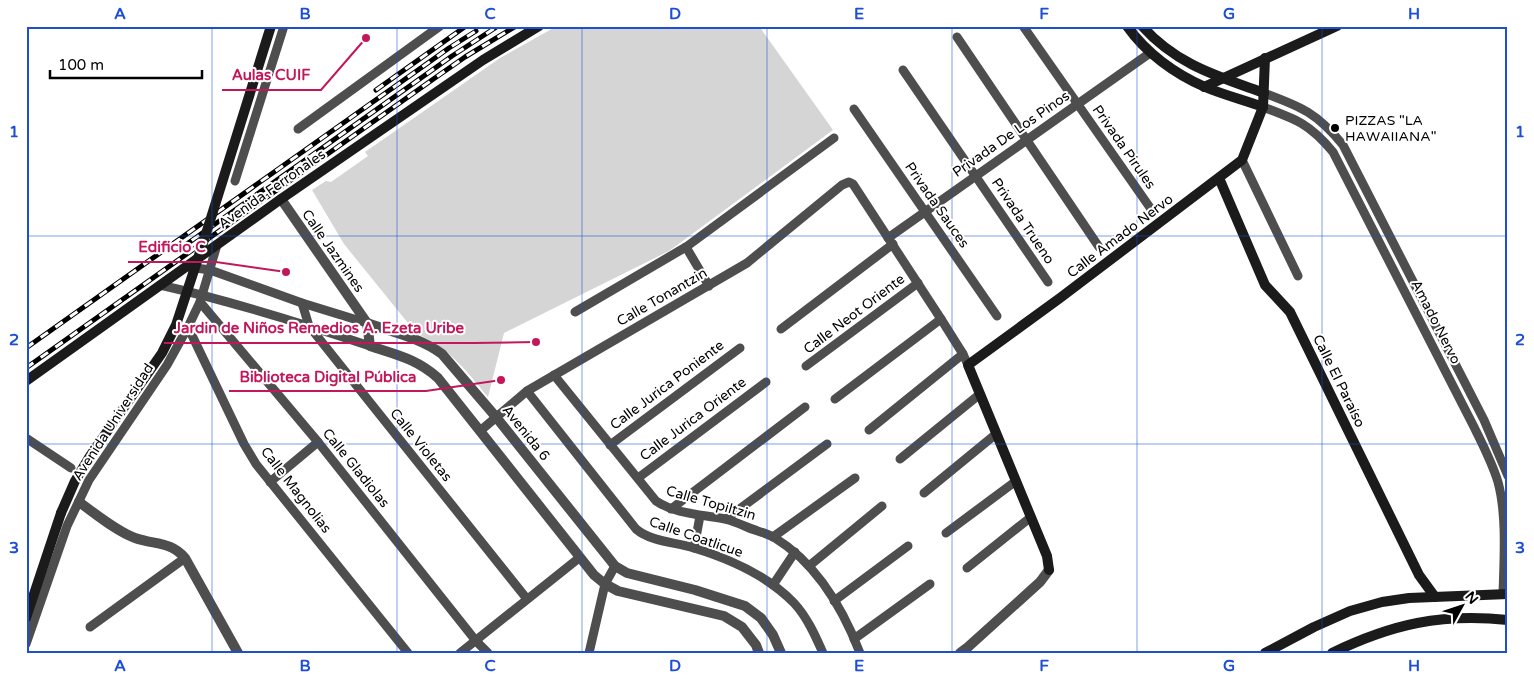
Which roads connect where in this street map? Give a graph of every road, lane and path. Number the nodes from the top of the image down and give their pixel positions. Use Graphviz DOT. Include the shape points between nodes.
graph roads {
  1 [pos="271,26"];
  2 [pos="284,26"];
  3 [pos="440,26"];
  4 [pos="539,26"];
  5 [pos="1023,26"];
  6 [pos="1127,26"];
  7 [pos="1142,26"];
  8 [pos="1337,26"];
  9 [pos="957,37"];
  10 [pos="1150,53"];
  11 [pos="1265,58"];
  12 [pos="903,70"];
  13 [pos="1222,78"];
  14 [pos="1204,87"];
  15 [pos="1264,93"];
  16 [pos="1076,104"];
  17 [pos="1263,107"];
  18 [pos="854,109"];
  19 [pos="298,129"];
  20 [pos="834,138"];
  21 [pos="1026,140"];
  22 [pos="1242,160"];
  23 [pos="975,176"];
  24 [pos="1219,178"];
  25 [pos="235,181"];
  26 [pos="281,199"];
  27 [pos="1151,209"];
  28 [pos="924,212"];
  29 [pos="890,241"];
  30 [pos="217,244"];
  31 [pos="686,247"];
  32 [pos="1099,247"];
  33 [pos="185,266"];
  34 [pos="210,270"];
  35 [pos="1298,276"];
  36 [pos="1048,282"];
  37 [pos="918,283"];
  38 [pos="160,285"];
  39 [pos="709,286"];
  40 [pos="201,298"];
  41 [pos="302,303"];
  42 [pos="574,312"];
  43 [pos="997,316"];
  44 [pos="942,319"];
  45 [pos="367,323"];
  46 [pos="309,326"];
  47 [pos="188,327"];
  48 [pos="781,329"];
  49 [pos="370,346"];
  50 [pos="740,348"];
  51 [pos="963,354"];
  52 [pos="968,365"];
  53 [pos="806,366"];
  54 [pos="554,375"];
  55 [pos="26,381"];
  56 [pos="766,382"];
  57 [pos="527,391"];
  58 [pos="980,394"];
  59 [pos="835,399"];
  60 [pos="805,407"];
  61 [pos="496,417"];
  62 [pos="869,430"];
  63 [pos="480,431"];
  64 [pos="996,434"];
  65 [pos="26,438"];
  66 [pos="318,442"];
  67 [pos="610,444"];
  68 [pos="827,444"];
  69 [pos="900,459"];
  70 [pos="71,468"];
  71 [pos="1508,476"];
  72 [pos="638,478"];
  73 [pos="855,478"];
  74 [pos="1016,481"];
  75 [pos="270,482"];
  76 [pos="924,493"];
  77 [pos="79,502"];
  78 [pos="882,506"];
  79 [pos="671,509"];
  80 [pos="700,516"];
  81 [pos="1031,517"];
  82 [pos="726,519"];
  83 [pos="946,534"];
  84 [pos="774,537"];
  85 [pos="908,546"];
  86 [pos="694,548"];
  87 [pos="794,552"];
  88 [pos="185,558"];
  89 [pos="579,558"];
  90 [pos="615,566"];
  91 [pos="809,566"];
  92 [pos="967,568"];
  93 [pos="1048,570"];
  94 [pos="605,584"];
  95 [pos="930,584"];
  96 [pos="773,585"];
  97 [pos="695,590"];
  98 [pos="1505,594"];
  99 [pos="1435,597"];
  100 [pos="527,599"];
  101 [pos="834,601"];
  102 [pos="689,608"];
  103 [pos="26,618"];
  104 [pos="1508,620"];
  105 [pos="90,627"];
  106 [pos="854,639"];
  107 [pos="476,640"];
  108 [pos="26,644"];
  109 [pos="238,653"];
  110 [pos="408,653"];
  111 [pos="460,653"];
  112 [pos="488,653"];
  113 [pos="589,653"];
  114 [pos="759,653"];
  115 [pos="782,653"];
  116 [pos="823,653"];
  117 [pos="860,653"];
  118 [pos="960,653"];
  119 [pos="1265,653"];
  120 [pos="1332,653"];
  1 -- 103 [label="main road, Avenida Universidad, bridge" via="176,325 162,353 76,481 60,513"];
  2 -- 25 [label="street"];
  3 -- 19 [label="street"];
  4 -- 26 [label="main road, Avenida Ferronales" via="483,60"];
  5 -- 16 [label="street, Privada Pirules"];
  6 -- 10 [label="main road"];
  7 -- 13 [label="main road" via="1168,52"];
  8 -- 11 [label="main road"];
  9 -- 21 [label="street"];
  10 -- 14 [label="main road"];
  10 -- 16 [label="street, Privada De Los Pinos"];
  11 -- 13 [label="main road"];
  11 -- 15 [label="main road"];
  12 -- 23 [label="street"];
  13 -- 14 [label="main road"];
  13 -- 15 [label="main road"];
  14 -- 17 [label="main road"];
  15 -- 17 [label="main road"];
  15 -- 71 [label="street, Amado Nervo" via="1313,114 1343,145 1484,420"];
  16 -- 21 [label="street, Privada De Los Pinos"];
  16 -- 27 [label="street, Privada Pirules"];
  17 -- 22 [label="main road"];
  17 -- 98 [label="street, Amado Nervo" via="1305,124 1333,152 1474,425 1498,484"];
  18 -- 28 [label="street, Privada Sauces"];
  20 -- 31 [label="street"];
  21 -- 23 [label="street, Privada De Los Pinos"];
  21 -- 32 [label="street"];
  22 -- 24 [label="main road, Calle Amado Nervo"];
  22 -- 35 [label="street"];
  23 -- 28 [label="street, Privada De Los Pinos"];
  23 -- 36 [label="street, Privada Trueno"];
  24 -- 52 [label="main road, Calle Amado Nervo"];
  24 -- 99 [label="main road, Calle El Paraíso" via="1265,285 1290,312 1419,575"];
  26 -- 30 [label="main road, Avenida Ferronales"];
  26 -- 45 [label="street, Calle Jazmines"];
  28 -- 29 [label="street, Privada De Los Pinos"];
  28 -- 43 [label="street, Privada Sauces"];
  29 -- 37 [label="street"];
  29 -- 39 [label="street, Calle Tonantzin" via="849,182 747,263"];
  29 -- 48 [label="street, Privada De Los Pinos"];
  30 -- 33 [label="main road, Avenida Ferronales"];
  30 -- 34 [label="street, Avenida Universidad"];
  31 -- 39 [label="street"];
  31 -- 42 [label="street"];
  33 -- 34 [label="street, Avenida 6"];
  33 -- 38 [label="main road, Avenida Ferronales"];
  34 -- 40 [label="street, Avenida Universidad"];
  34 -- 41 [label="street, Avenida 6"];
  37 -- 44 [label="street"];
  37 -- 53 [label="street, Calle Neot Oriente"];
  38 -- 40 [label="street"];
  38 -- 55 [label="main road, Avenida Ferronales"];
  39 -- 54 [label="street, Calle Tonantzin"];
  40 -- 46 [label="street"];
  40 -- 47 [label="street, Avenida Universidad"];
  40 -- 66 [label="street, Calle Gladiolas"];
  41 -- 45 [label="street, Avenida 6"];
  41 -- 46 [label="street, Calle Violetas"];
  44 -- 51 [label="street"];
  44 -- 59 [label="street"];
  45 -- 49 [label="street, Calle Jazmines"];
  45 -- 61 [label="street, Avenida 6" via="433,347"];
  46 -- 49 [label="street"];
  46 -- 100 [label="street, Calle Violetas"];
  47 -- 75 [label="street, Calle Magnolias" via="244,444"];
  47 -- 77 [label="street, Avenida Universidad" via="167,365 89,480"];
  49 -- 63 [label="street" via="426,367"];
  50 -- 67 [label="street, Calle Jurica Poniente"];
  51 -- 52 [label="street"];
  51 -- 62 [label="street"];
  52 -- 58 [label="main road"];
  54 -- 57 [label="street, Calle Tonantzin"];
  54 -- 67 [label="street, Calle Topiltzin"];
  56 -- 72 [label="street, Calle Jurica Oriente"];
  57 -- 61 [label="street, Calle Tonantzin"];
  57 -- 86 [label="street, Calle Coatlicue" via="636,529 646,535"];
  58 -- 64 [label="main road"];
  58 -- 69 [label="street"];
  60 -- 79 [label="street"];
  61 -- 63 [label="street, Calle Tonantzin"];
  61 -- 90 [label="street, Avenida 6"];
  63 -- 89 [label="street"];
  64 -- 74 [label="main road"];
  64 -- 76 [label="street"];
  65 -- 70 [label="street"];
  66 -- 75 [label="street"];
  66 -- 107 [label="street, Calle Gladiolas"];
  67 -- 72 [label="street, Calle Topiltzin"];
  68 -- 82 [label="street"];
  72 -- 79 [label="street, Calle Topiltzin" via="656,501"];
  73 -- 84 [label="street"];
  74 -- 81 [label="main road"];
  74 -- 83 [label="street"];
  75 -- 110 [label="street, Calle Magnolias"];
  77 -- 88 [label="street" via="126,534 170,546"];
  77 -- 108 [label="street, Avenida Universidad" via="67,526"];
  78 -- 91 [label="street"];
  79 -- 80 [label="street, Calle Topiltzin"];
  80 -- 82 [label="street, Calle Topiltzin"];
  80 -- 86 [label="street"];
  81 -- 92 [label="street"];
  81 -- 93 [label="main road" via="1047,556"];
  82 -- 84 [label="street, Calle Topiltzin"];
  84 -- 87 [label="street, Calle Topiltzin"];
  85 -- 101 [label="street"];
  86 -- 96 [label="street, Calle Coatlicue" via="750,570"];
  87 -- 91 [label="street, Calle Topiltzin"];
  87 -- 96 [label="street"];
  88 -- 105 [label="street"];
  88 -- 109 [label="street"];
  89 -- 94 [label="street"];
  89 -- 100 [label="street"];
  90 -- 94 [label="street"];
  90 -- 97 [label="street, Avenida 6" via="627,573"];
  91 -- 101 [label="street, Calle Topiltzin"];
  93 -- 118 [label="street" via="1040,582"];
  94 -- 102 [label="street" via="618,591"];
  94 -- 113 [label="street"];
  95 -- 106 [label="street"];
  96 -- 116 [label="street, Calle Coatlicue" via="794,604 811,627"];
  97 -- 102 [label="street"];
  97 -- 115 [label="street, Avenida 6" via="745,606 761,618"];
  98 -- 99 [label="main road"];
  99 -- 119 [label="main road" via="1382,602 1350,611"];
  100 -- 107 [label="street"];
  101 -- 106 [label="street, Calle Topiltzin"];
  102 -- 114 [label="street" via="724,616 742,627"];
  104 -- 120 [label="main road" via="1444,618 1417,622 1387,630"];
  106 -- 117 [label="street, Calle Topiltzin"];
  107 -- 111 [label="street"];
  107 -- 112 [label="street, Calle Gladiolas"];
}
